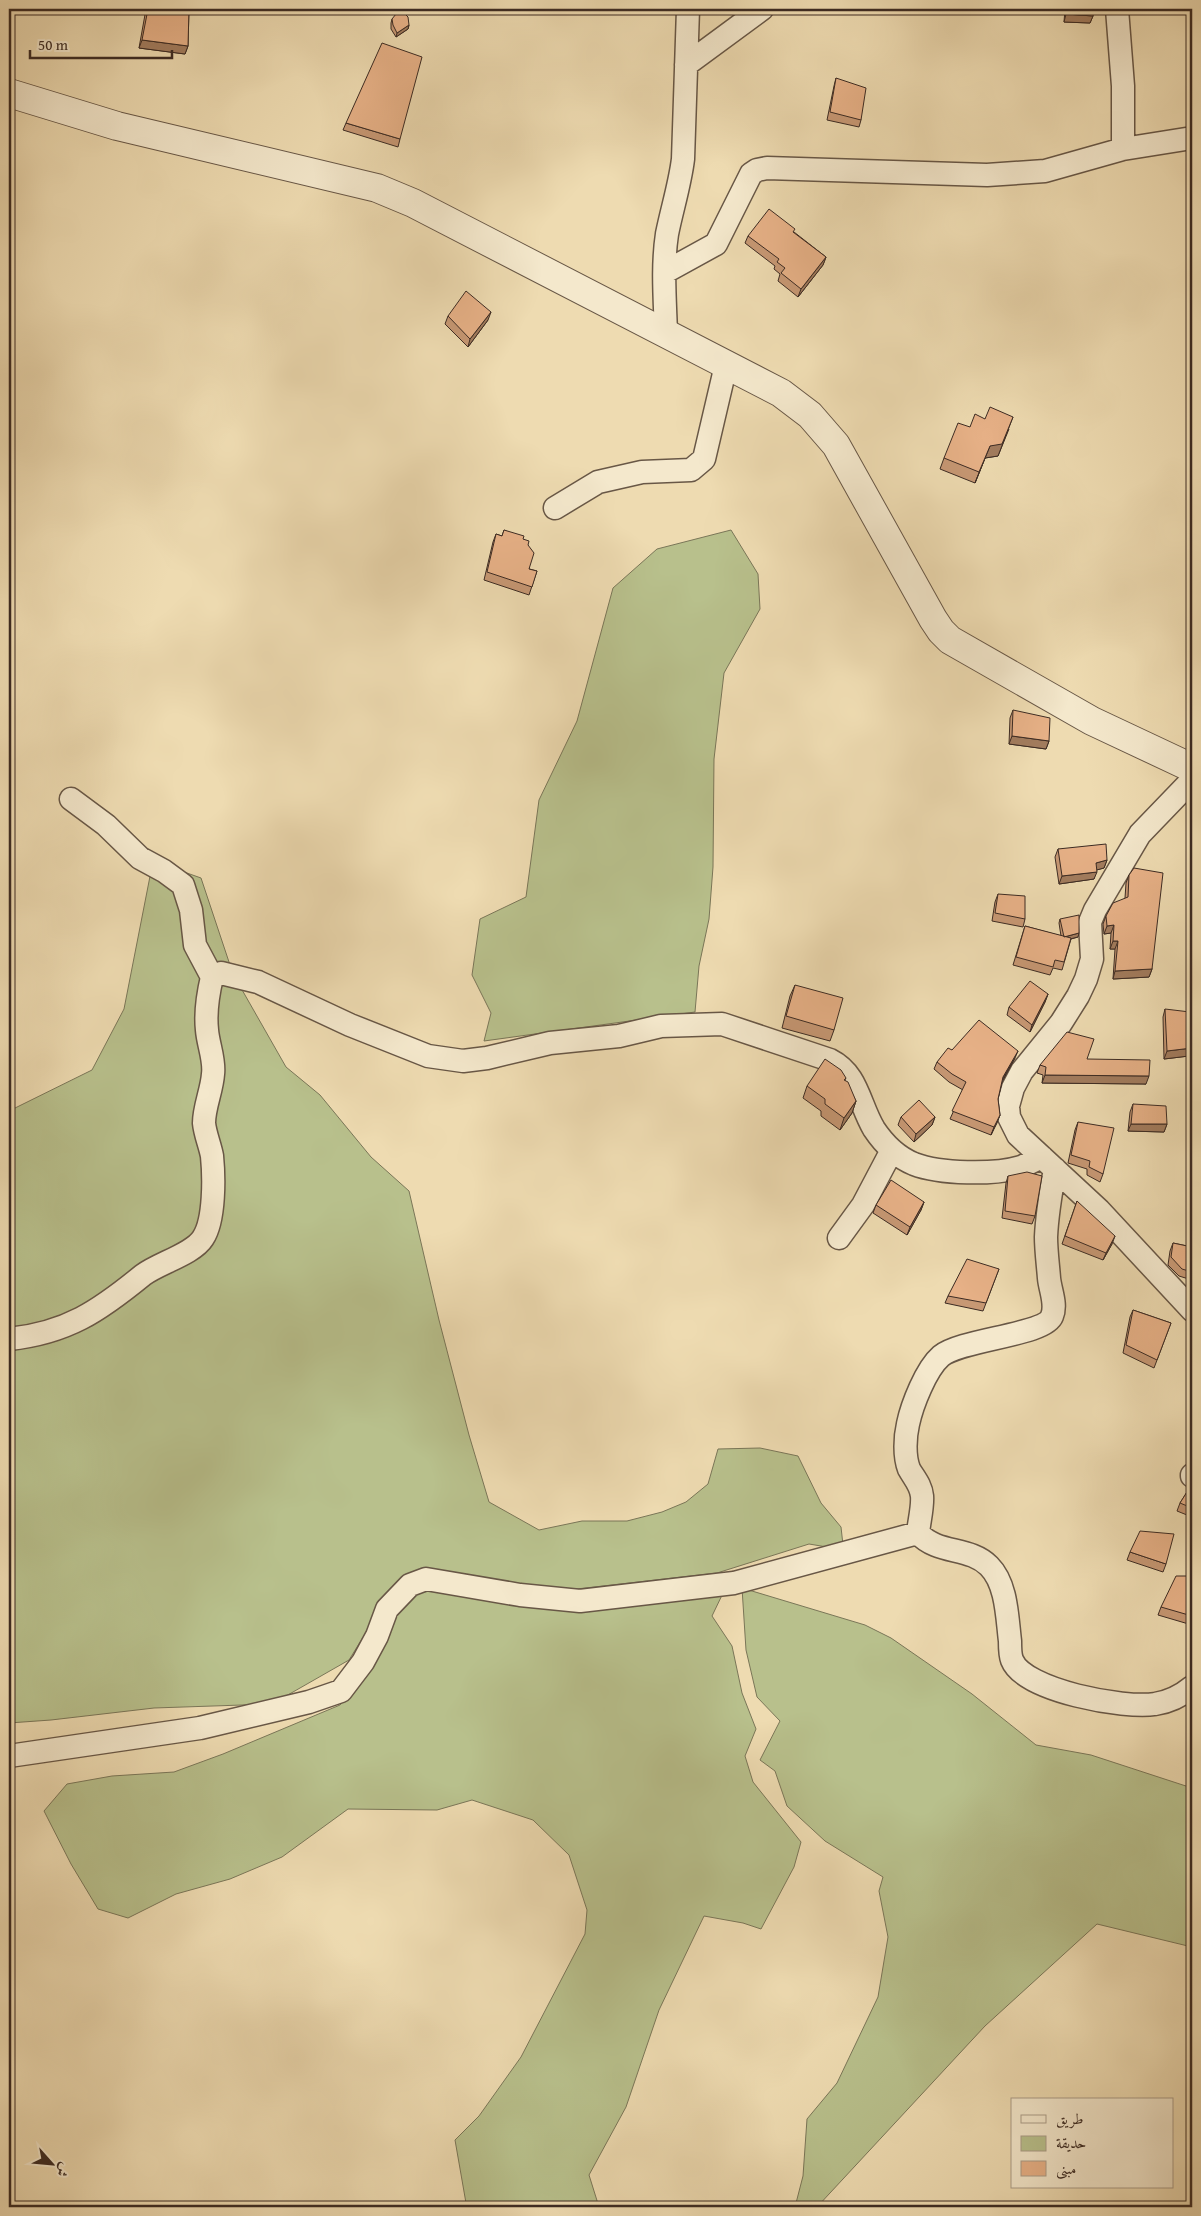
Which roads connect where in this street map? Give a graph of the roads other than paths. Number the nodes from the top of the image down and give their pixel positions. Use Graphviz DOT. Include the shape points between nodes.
graph roads {
  1 [pos="688,9"];
  2 [pos="762,9"];
  3 [pos="1117,9"];
  4 [pos="686,66"];
  5 [pos="9,94"];
  6 [pos="1192,138"];
  7 [pos="1123,150"];
  8 [pos="665,272"];
  9 [pos="666,334"];
  10 [pos="726,365"];
  11 [pos="555,508"];
  12 [pos="1192,768"];
  13 [pos="1192,780"];
  14 [pos="71,798"];
  15 [pos="212,977"];
  16 [pos="892,1150"];
  17 [pos="1049,1163"];
  18 [pos="839,1238"];
  19 [pos="1192,1310"];
  20 [pos="9,1339"];
  21 [pos="918,1533"];
  22 [pos="1192,1687"];
  23 [pos="9,1756"];
  1 -- 4 [label="street"];
  2 -- 4 [label="street"];
  3 -- 7 [label="street" via="1123,86"];
  4 -- 8 [label="street" via="683,159 667,235"];
  5 -- 9 [label="street" via="118,126 393,194"];
  6 -- 7 [label="street"];
  7 -- 8 [label="street" via="1046,171 987,175 757,170 751,174 716,244"];
  8 -- 9 [label="street"];
  9 -- 10 [label="street"];
  10 -- 11 [label="street" via="704,459 691,470 642,472 598,482"];
  10 -- 12 [label="street" via="798,404 836,445 941,631 950,640 1092,722"];
  13 -- 17 [label="street" via="1140,834 1124,858 1090,922 1092,959 1078,996 1013,1088 1008,1106 1018,1135"];
  14 -- 15 [label="street" via="140,858 183,885 191,910 195,945"];
  15 -- 16 [label="street" via="221,973 258,982 350,1025 428,1056 463,1061 550,1043 619,1036 662,1026 722,1024 842,1066 854,1082 874,1128"];
  15 -- 20 [label="street" via="206,1028 214,1073 204,1122 212,1156 213,1193 210,1219 203,1238 190,1249 152,1268 113,1300 74,1323 30,1337"];
  16 -- 17 [label="street" via="915,1164 964,1172 992,1172"];
  16 -- 18 [label="street" via="863,1205"];
  17 -- 19 [label="street" via="1099,1210"];
  17 -- 21 [label="street" via="1046,1237 1054,1306 1052,1316 1035,1329 988,1339 941,1356 932,1367 915,1400 908,1424 906,1451 909,1467 922,1496"];
  21 -- 22 [label="street" via="934,1546 974,1557 988,1565 1002,1589 1011,1660 1025,1675 1081,1697 1137,1706 1168,1702"];
  21 -- 23 [label="street" via="734,1583 580,1601 520,1595 426,1579 410,1585 387,1609 363,1662 341,1691 309,1702 200,1728"];
}
